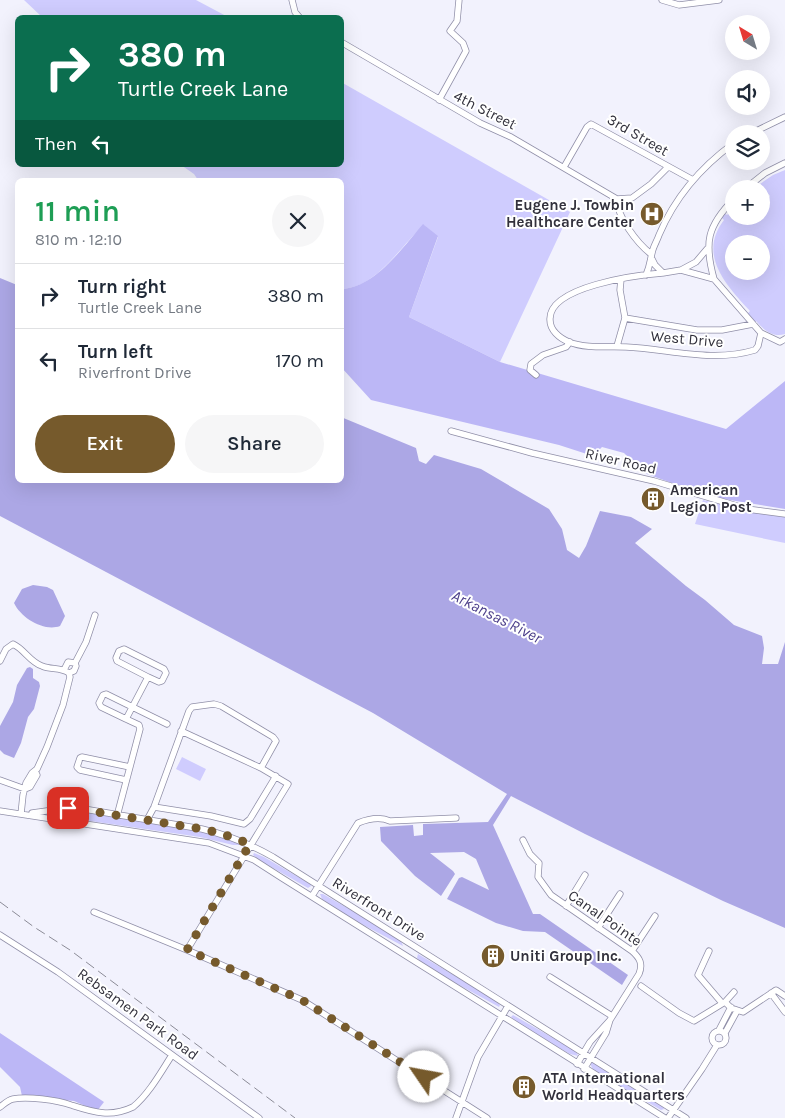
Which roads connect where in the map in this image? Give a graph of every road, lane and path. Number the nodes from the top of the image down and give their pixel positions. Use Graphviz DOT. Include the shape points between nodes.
graph roads {
  1 [pos="292,0"];
  2 [pos="459,0"];
  3 [pos="662,0"];
  4 [pos="719,0"];
  5 [pos="298,15"];
  6 [pos="344,44"];
  7 [pos="439,100"];
  8 [pos="785,117"];
  9 [pos="769,125"];
  10 [pos="725,150"];
  11 [pos="785,163"];
  12 [pos="564,167"];
  13 [pos="668,167"];
  14 [pos="693,180"];
  15 [pos="757,180"];
  16 [pos="617,198"];
  17 [pos="725,210"];
  18 [pos="707,249"];
  19 [pos="652,257"];
  20 [pos="681,270"];
  21 [pos="663,273"];
  22 [pos="646,274"];
  23 [pos="621,279"];
  24 [pos="714,279"];
  25 [pos="625,318"];
  26 [pos="753,324"];
  27 [pos="761,333"];
  28 [pos="785,339"];
  29 [pos="570,342"];
  30 [pos="616,346"];
  31 [pos="536,375"];
  32 [pos="451,431"];
  33 [pos="785,514"];
  34 [pos="95,615"];
  35 [pos="0,661"];
  36 [pos="75,663"];
  37 [pos="66,671"];
  38 [pos="148,677"];
  39 [pos="133,706"];
  40 [pos="126,719"];
  41 [pos="167,724"];
  42 [pos="182,731"];
  43 [pos="130,767"];
  44 [pos="261,768"];
  45 [pos="276,776"];
  46 [pos="0,780"];
  47 [pos="126,780"];
  48 [pos="25,789"];
  49 [pos="154,807"];
  50 [pos="0,811"];
  51 [pos="24,814"];
  52 [pos="117,816"];
  53 [pos="456,818"];
  54 [pos="147,820"];
  55 [pos="523,840"];
  56 [pos="250,844"];
  57 [pos="243,855"];
  58 [pos="585,876"];
  59 [pos="318,886"];
  60 [pos="620,894"];
  61 [pos="312,896"];
  62 [pos="566,906"];
  63 [pos="94,912"];
  64 [pos="655,916"];
  65 [pos="598,928"];
  66 [pos="0,935"];
  67 [pos="187,950"];
  68 [pos="632,951"];
  69 [pos="709,951"];
  70 [pos="550,977"];
  71 [pos="641,986"];
  72 [pos="734,992"];
  73 [pos="771,993"];
  74 [pos="785,996"];
  75 [pos="723,1002"];
  76 [pos="508,1006"];
  77 [pos="731,1007"];
  78 [pos="737,1011"];
  79 [pos="785,1012"];
  80 [pos="502,1017"];
  81 [pos="611,1018"];
  82 [pos="722,1032"];
  83 [pos="717,1045"];
  84 [pos="583,1053"];
  85 [pos="172,1055"];
  86 [pos="591,1058"];
  87 [pos="576,1064"];
  88 [pos="584,1069"];
  89 [pos="461,1102"];
  90 [pos="0,1107"];
  91 [pos="673,1110"];
  92 [pos="259,1118"];
  93 [pos="456,1118"];
  94 [pos="487,1118"];
  95 [pos="666,1118"];
  96 [pos="686,1118"];
  1 -- 5 [label="street"];
  2 -- 7 [label="street" via="457,21 450,31 465,47 464,56"];
  3 -- 4 [label="street" via="679,5"];
  6 -- 7 [label="street, 4th Street"];
  7 -- 12 [label="street, 4th Street"];
  8 -- 9 [label="street"];
  10 -- 14 [label="street"];
  11 -- 15 [label="street"];
  12 -- 13 [label="street, 3rd Street" via="587,127 594,124"];
  12 -- 16 [label="street, 4th Street"];
  13 -- 14 [label="street, 3rd Street"];
  13 -- 16 [label="street" via="638,194 629,199"];
  14 -- 19 [label="street" via="669,215"];
  16 -- 19 [label="street" via="629,229"];
  17 -- 18 [label="street" via="712,229"];
  18 -- 20 [label="street" via="698,260"];
  18 -- 24 [label="street"];
  19 -- 21 [label="street"];
  19 -- 22 [label="street"];
  20 -- 21 [label="street"];
  20 -- 24 [label="street"];
  21 -- 22 [label="street"];
  22 -- 23 [label="street"];
  23 -- 25 [label="street"];
  23 -- 29 [label="street" via="576,291 553,307 552,328"];
  24 -- 26 [label="street"];
  25 -- 26 [label="street" via="697,330 722,330"];
  25 -- 30 [label="street"];
  26 -- 27 [label="street"];
  27 -- 28 [label="street" via="780,342"];
  27 -- 30 [label="street, West Drive" via="755,350 734,355 706,356"];
  29 -- 30 [label="street, West Drive"];
  29 -- 31 [label="street" via="531,364 530,370"];
  32 -- 33 [label="street, River Road" via="532,454 654,481 748,509"];
  34 -- 36 [label="street"];
  35 -- 37 [label="street" via="6,649 13,644 42,666"];
  36 -- 37 [label="street" via="68,662"];
  36 -- 37 [label="street" via="74,671"];
  37 -- 48 [label="street" via="70,677 63,705 35,771 37,775"];
  38 -- 38 [label="street" via="117,662 119,651 124,650 164,669 166,673 159,682"];
  38 -- 39 [label="street"];
  39 -- 40 [label="street"];
  39 -- 40 [label="street" via="106,694 99,703"];
  39 -- 41 [label="street"];
  40 -- 43 [label="street" via="139,725 140,729"];
  42 -- 44 [label="street"];
  42 -- 44 [label="street" via="192,707 221,706 276,740"];
  42 -- 49 [label="street"];
  43 -- 47 [label="street"];
  43 -- 47 [label="street" via="82,756 77,767"];
  44 -- 45 [label="street"];
  45 -- 49 [label="street" via="244,824"];
  45 -- 56 [label="street" via="288,784"];
  46 -- 48 [label="street"];
  47 -- 52 [label="street"];
  48 -- 51 [label="street"];
  49 -- 54 [label="street"];
  50 -- 51 [label="street, Riverfront Drive"];
  51 -- 52 [label="street, Riverfront Drive" via="68,808"];
  51 -- 57 [label="street, Riverfront Drive" via="209,843"];
  52 -- 54 [label="street, Riverfront Drive"];
  53 -- 59 [label="street" via="368,819 358,823"];
  54 -- 56 [label="street, Riverfront Drive" via="220,833"];
  55 -- 62 [label="street, Canal Pointe" via="538,863 542,883"];
  56 -- 57 [label="street"];
  56 -- 59 [label="street, Riverfront Drive"];
  57 -- 61 [label="street, Riverfront Drive"];
  57 -- 67 [label="street"];
  58 -- 62 [label="street"];
  59 -- 61 [label="street"];
  59 -- 76 [label="street, Riverfront Drive"];
  60 -- 65 [label="street"];
  61 -- 80 [label="street, Riverfront Drive"];
  62 -- 65 [label="street, Canal Pointe"];
  63 -- 67 [label="street"];
  64 -- 68 [label="street"];
  65 -- 68 [label="street, Canal Pointe"];
  66 -- 85 [label="street, Rebsamen Park Road" via="58,972"];
  67 -- 89 [label="street" via="302,1000"];
  68 -- 81 [label="street, Canal Pointe" via="640,960 641,969"];
  69 -- 75 [label="street" via="698,975"];
  70 -- 81 [label="street"];
  71 -- 75 [label="street" via="694,1021"];
  72 -- 75 [label="street"];
  73 -- 74 [label="street" via="776,990"];
  73 -- 78 [label="street" via="745,1012"];
  73 -- 79 [label="street"];
  75 -- 77 [label="street"];
  76 -- 80 [label="street"];
  76 -- 84 [label="street, Riverfront Drive"];
  77 -- 78 [label="street"];
  77 -- 82 [label="street"];
  78 -- 82 [label="street"];
  80 -- 87 [label="street, Riverfront Drive"];
  80 -- 89 [label="street" via="478,1057"];
  81 -- 84 [label="street, Canal Pointe"];
  81 -- 86 [label="street, Canal Pointe"];
  82 -- 83 [label="street" via="727,1038"];
  82 -- 83 [label="street" via="714,1032 712,1037"];
  83 -- 91 [label="street"];
  84 -- 86 [label="street, Riverfront Drive"];
  84 -- 87 [label="street, Canal Pointe"];
  85 -- 90 [label="street" via="139,1101 124,1112 98,1115 60,1102 28,1099 12,1100"];
  85 -- 92 [label="street, Rebsamen Park Road"];
  86 -- 88 [label="street, Canal Pointe"];
  86 -- 91 [label="street, Riverfront Drive"];
  87 -- 88 [label="street, Riverfront Drive"];
  88 -- 95 [label="street, Riverfront Drive"];
  89 -- 93 [label="street"];
  89 -- 94 [label="street"];
  91 -- 95 [label="street"];
  91 -- 96 [label="street, Riverfront Drive"];
}
